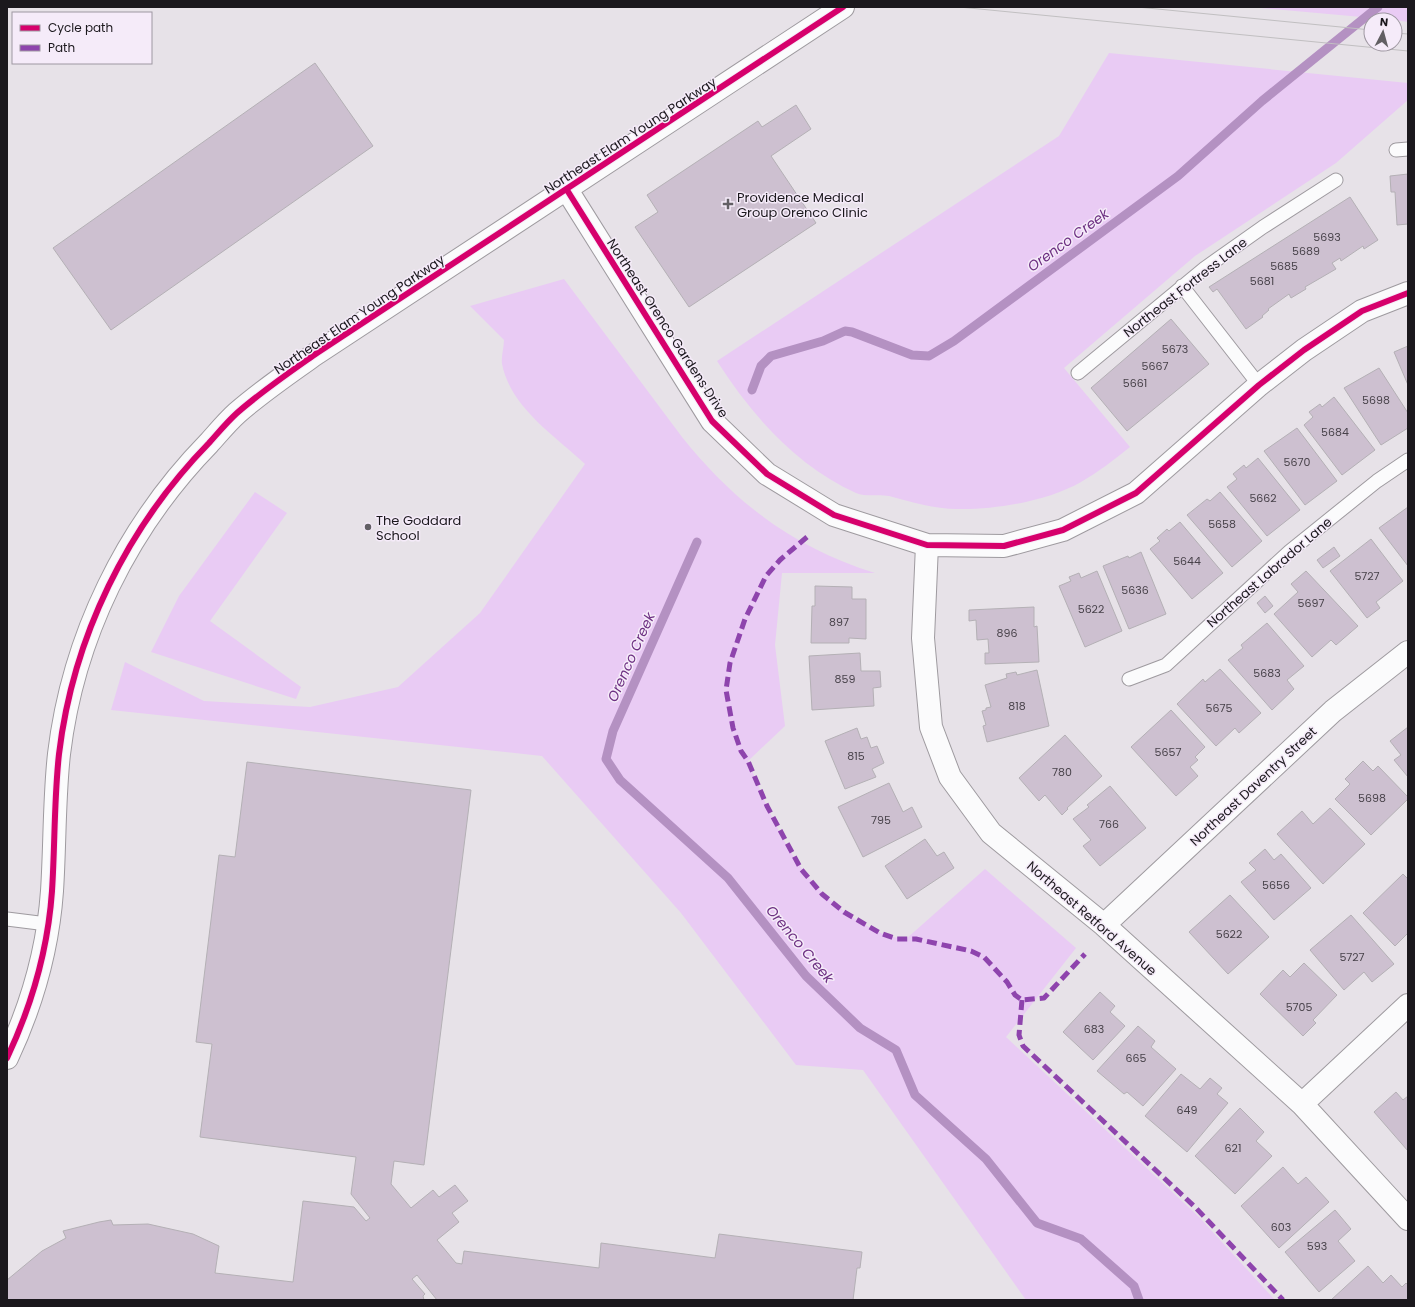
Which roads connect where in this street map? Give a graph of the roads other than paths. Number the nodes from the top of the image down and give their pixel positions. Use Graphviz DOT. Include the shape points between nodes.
graph roads {
  1 [pos="843,7"];
  2 [pos="1336,180"];
  3 [pos="567,190"];
  4 [pos="1182,286"];
  5 [pos="1408,293"];
  6 [pos="1078,373"];
  7 [pos="1259,385"];
  8 [pos="1408,460"];
  9 [pos="927,545"];
  10 [pos="1408,652"];
  11 [pos="1129,679"];
  12 [pos="7,919"];
  13 [pos="47,924"];
  14 [pos="1104,925"];
  15 [pos="1408,1005"];
  16 [pos="7,1058"];
  17 [pos="1302,1104"];
  18 [pos="1408,1219"];
  1 -- 3 [label="street, Northeast Elam Young Parkway"];
  2 -- 4 [label="lane, Northeast Fortress Lane" via="1262,227"];
  3 -- 9 [label="street, Northeast Orenco Gardens Drive" via="712,421 767,474 826,511"];
  3 -- 13 [label="street, Northeast Elam Young Parkway" via="276,382 236,414 168,487 143,524 108,585 90,628 64,715 59,754 52,893"];
  4 -- 6 [label="lane, Northeast Fortress Lane"];
  4 -- 7 [label="lane"];
  5 -- 7 [label="street, Northeast Orenco Gardens Drive" via="1362,311 1304,350"];
  7 -- 9 [label="street, Northeast Orenco Gardens Drive" via="1136,493 1063,530 1004,546"];
  8 -- 11 [label="lane, Northeast Labrador Lane" via="1290,551 1166,665"];
  9 -- 14 [label="street, Northeast Retford Avenue" via="923,638 931,727 950,777 991,833"];
  10 -- 14 [label="street, Northeast Daventry Street" via="1333,711"];
  12 -- 13 [label="lane"];
  13 -- 16 [label="street, Northeast Elam Young Parkway" via="36,977 24,1017"];
  14 -- 17 [label="street, Northeast Retford Avenue"];
  15 -- 17 [label="street"];
  17 -- 18 [label="street, Northeast Retford Avenue"];
}
